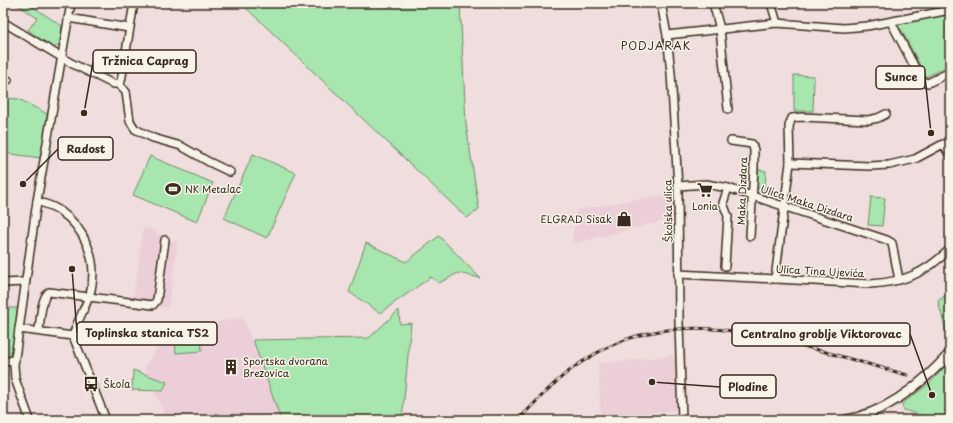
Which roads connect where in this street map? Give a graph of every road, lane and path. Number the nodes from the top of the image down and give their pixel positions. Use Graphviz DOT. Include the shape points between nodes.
graph roads {
  1 [pos="71,3"];
  2 [pos="134,3"];
  3 [pos="661,3"];
  4 [pos="713,3"];
  5 [pos="771,3"];
  6 [pos="950,10"];
  7 [pos="68,18"];
  8 [pos="3,22"];
  9 [pos="891,22"];
  10 [pos="777,23"];
  11 [pos="129,28"];
  12 [pos="720,29"];
  13 [pos="667,35"];
  14 [pos="61,57"];
  15 [pos="950,72"];
  16 [pos="118,84"];
  17 [pos="728,109"];
  18 [pos="886,114"];
  19 [pos="731,141"];
  20 [pos="950,156"];
  21 [pos="790,163"];
  22 [pos="230,172"];
  23 [pos="678,186"];
  24 [pos="728,188"];
  25 [pos="752,195"];
  26 [pos="38,201"];
  27 [pos="784,206"];
  28 [pos="750,236"];
  29 [pos="165,240"];
  30 [pos="950,249"];
  31 [pos="725,266"];
  32 [pos="678,274"];
  33 [pos="775,279"];
  34 [pos="899,280"];
  35 [pos="25,282"];
  36 [pos="3,283"];
  37 [pos="88,297"];
  38 [pos="18,329"];
  39 [pos="39,331"];
  40 [pos="73,336"];
  41 [pos="950,353"];
  42 [pos="14,360"];
  43 [pos="3,362"];
  44 [pos="30,420"];
  45 [pos="106,420"];
  46 [pos="682,420"];
  47 [pos="845,420"];
  1 -- 7 [label="street"];
  2 -- 11 [label="street"];
  3 -- 13 [label="street, Školska ulica"];
  4 -- 12 [label="street"];
  5 -- 10 [label="street"];
  6 -- 9 [label="street"];
  7 -- 11 [label="street"];
  7 -- 14 [label="street"];
  8 -- 14 [label="street"];
  9 -- 10 [label="street" via="844,28"];
  9 -- 15 [label="street" via="922,81 928,83"];
  10 -- 12 [label="street"];
  11 -- 16 [label="street" via="122,76"];
  12 -- 13 [label="street"];
  12 -- 17 [label="street"];
  13 -- 23 [label="street, Školska ulica"];
  14 -- 16 [label="street" via="81,69"];
  14 -- 26 [label="street"];
  16 -- 22 [label="street" via="126,92 130,121 135,129 153,138 181,146 203,160"];
  18 -- 21 [label="street" via="868,120 792,118 789,126"];
  19 -- 25 [label="street, Maka Dizdara" via="752,144"];
  20 -- 21 [label="street" via="943,144 915,159 889,166"];
  21 -- 27 [label="street"];
  23 -- 24 [label="street, Ulica Maka Dizdara" via="706,184"];
  23 -- 32 [label="street, Školska ulica"];
  24 -- 25 [label="street, Ulica Maka Dizdara"];
  24 -- 31 [label="street, Maka Dizdara" via="723,203 728,216"];
  25 -- 27 [label="street, Ulica Maka Dizdara"];
  25 -- 28 [label="street, Maka Dizdara"];
  26 -- 35 [label="street"];
  26 -- 37 [label="street" via="61,211 77,226 83,236 92,264"];
  27 -- 33 [label="street"];
  27 -- 34 [label="street, Ulica Maka Dizdara" via="890,241"];
  29 -- 37 [label="street" via="157,300 153,305"];
  30 -- 34 [label="street, Ulica Tina Ujevića" via="930,267"];
  32 -- 33 [label="street, Ulica Tina Ujevića"];
  32 -- 46 [label="street, Školska ulica"];
  33 -- 34 [label="street, Ulica Tina Ujevića" via="870,284"];
  35 -- 36 [label="street"];
  35 -- 38 [label="street"];
  37 -- 39 [label="street" via="48,293 45,295"];
  37 -- 40 [label="street"];
  38 -- 39 [label="street"];
  38 -- 42 [label="street"];
  39 -- 40 [label="street"];
  40 -- 45 [label="street"];
  41 -- 47 [label="main road" via="929,374 891,402 864,415"];
  42 -- 43 [label="street"];
  42 -- 44 [label="street" via="14,379"];
}
